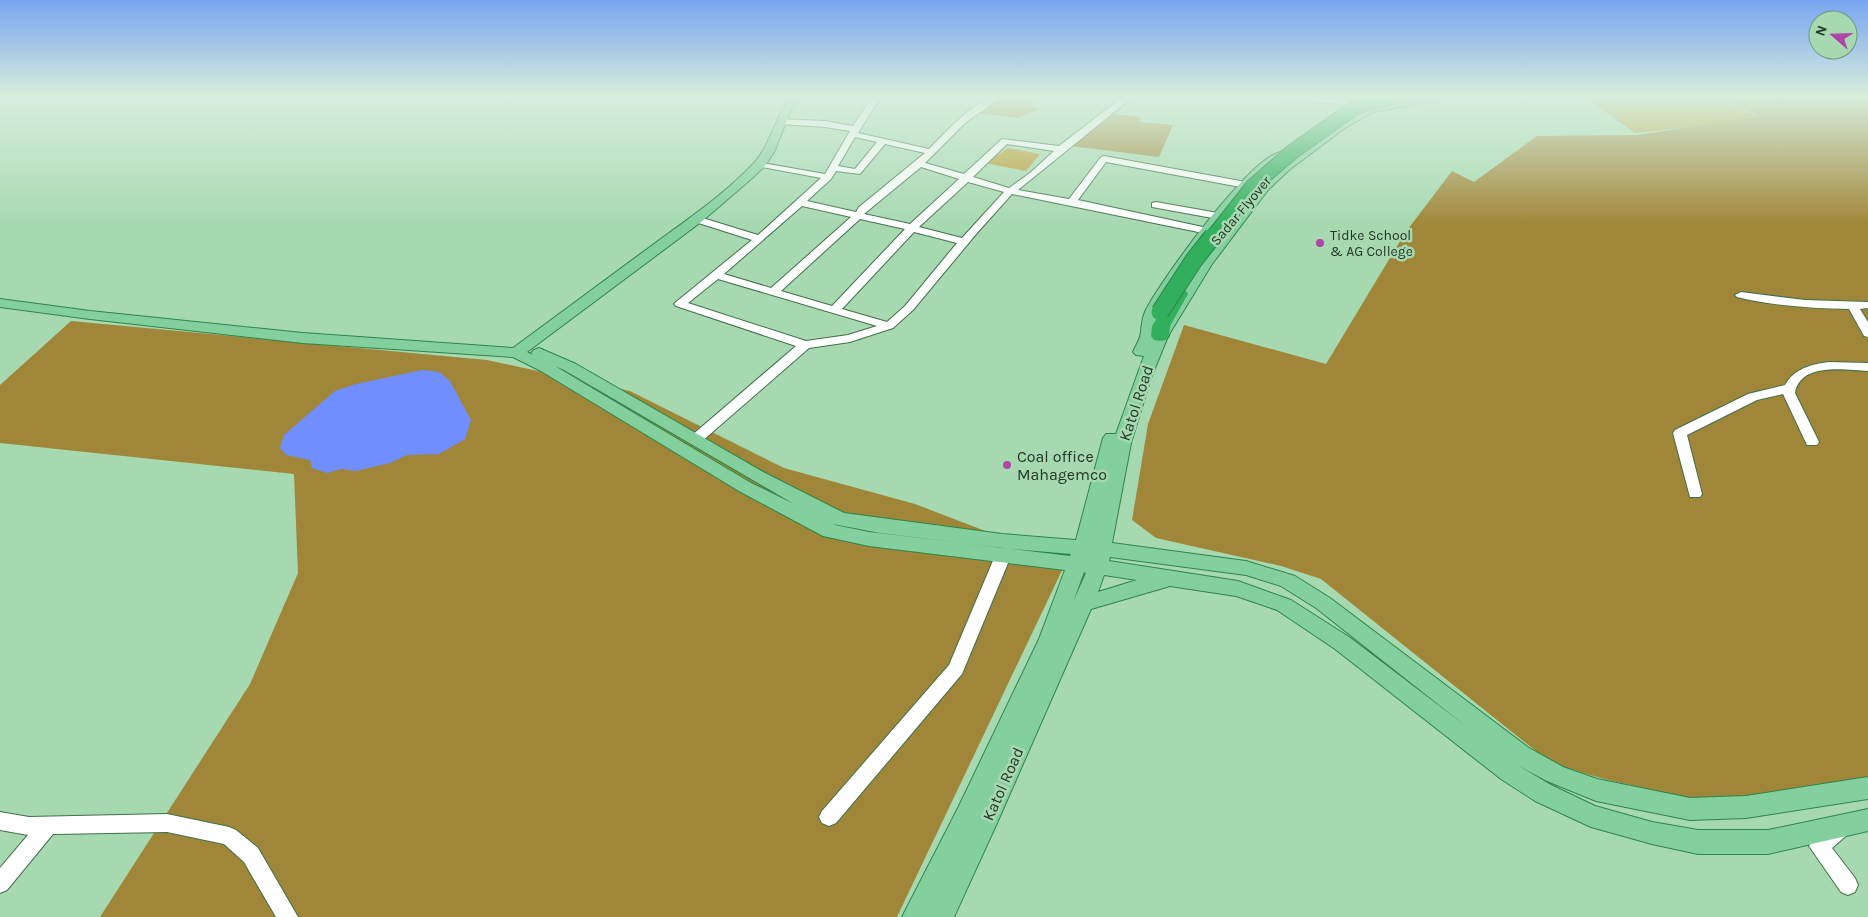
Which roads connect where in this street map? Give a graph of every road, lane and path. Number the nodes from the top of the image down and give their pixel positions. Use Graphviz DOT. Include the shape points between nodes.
graph roads {
  1 [pos="764,139"];
  2 [pos="774,139"];
  3 [pos="849,139"];
  4 [pos="876,139"];
  5 [pos="944,139"];
  6 [pos="1074,139"];
  7 [pos="1301,139"];
  8 [pos="1312,139"];
  9 [pos="1316,139"];
  10 [pos="1324,139"];
  11 [pos="883,141"];
  12 [pos="1061,149"];
  13 [pos="931,152"];
  14 [pos="760,164"];
  15 [pos="919,164"];
  16 [pos="830,173"];
  17 [pos="966,178"];
  18 [pos="1246,184"];
  19 [pos="1010,191"];
  20 [pos="1072,202"];
  21 [pos="802,203"];
  22 [pos="1156,205"];
  23 [pos="858,216"];
  24 [pos="1218,216"];
  25 [pos="696,219"];
  26 [pos="912,228"];
  27 [pos="1208,231"];
  28 [pos="760,239"];
  29 [pos="964,242"];
  30 [pos="717,275"];
  31 [pos="773,292"];
  32 [pos="0,294"];
  33 [pos="1741,295"];
  34 [pos="0,303"];
  35 [pos="1868,305"];
  36 [pos="1853,306"];
  37 [pos="834,310"];
  38 [pos="1164,313"];
  39 [pos="889,326"];
  40 [pos="1868,333"];
  41 [pos="1154,334"];
  42 [pos="805,345"];
  43 [pos="515,349"];
  44 [pos="1868,367"];
  45 [pos="1790,388"];
  46 [pos="696,440"];
  47 [pos="1812,442"];
  48 [pos="1695,494"];
  49 [pos="1003,556"];
  50 [pos="1090,558"];
  51 [pos="1173,579"];
  52 [pos="1082,604"];
  53 [pos="1868,788"];
  54 [pos="829,817"];
  55 [pos="0,822"];
  56 [pos="1857,822"];
  57 [pos="49,825"];
  58 [pos="0,883"];
  59 [pos="1848,884"];
  60 [pos="288,917"];
  61 [pos="915,917"];
  62 [pos="940,917"];
  1 -- 43 [label="main road" via="760,150 743,171"];
  2 -- 14 [label="main road"];
  3 -- 16 [label="street"];
  4 -- 11 [label="street"];
  5 -- 13 [label="street"];
  6 -- 12 [label="street"];
  7 -- 18 [label="main road, Katol Road"];
  8 -- 38 [label="highway, Sadar Flyover, bridge" via="1253,186 1194,260"];
  9 -- 38 [label="highway, Sadar Flyover, bridge" via="1257,187"];
  10 -- 41 [label="main road, Katol Road" via="1264,187"];
  11 -- 13 [label="street"];
  11 -- 16 [label="street" via="857,172"];
  12 -- 17 [label="street" via="1005,141"];
  12 -- 19 [label="street"];
  13 -- 15 [label="street"];
  14 -- 16 [label="street"];
  14 -- 25 [label="main road"];
  15 -- 17 [label="street"];
  15 -- 23 [label="street"];
  16 -- 21 [label="street"];
  17 -- 19 [label="street"];
  17 -- 26 [label="street"];
  18 -- 20 [label="street" via="1104,159"];
  18 -- 24 [label="main road, Katol Road"];
  19 -- 20 [label="street"];
  19 -- 29 [label="street"];
  20 -- 27 [label="street"];
  21 -- 23 [label="street"];
  21 -- 28 [label="street"];
  22 -- 24 [label="street"];
  23 -- 26 [label="street"];
  23 -- 31 [label="street"];
  24 -- 27 [label="main road, Katol Road"];
  25 -- 28 [label="street"];
  25 -- 43 [label="main road"];
  26 -- 29 [label="street"];
  26 -- 37 [label="street"];
  27 -- 41 [label="main road, Katol Road" via="1184,260 1153,311 1149,322"];
  28 -- 30 [label="street"];
  29 -- 39 [label="street" via="909,308"];
  30 -- 31 [label="street"];
  30 -- 42 [label="street" via="680,304"];
  31 -- 37 [label="street"];
  32 -- 43 [label="main road" via="198,319 422,336"];
  33 -- 36 [label="street" via="1798,305"];
  34 -- 43 [label="main road" via="303,338"];
  35 -- 36 [label="street"];
  36 -- 40 [label="street"];
  37 -- 39 [label="street"];
  38 -- 41 [label="highway, Sadar Flyover" via="1162,326"];
  39 -- 42 [label="street" via="850,338"];
  41 -- 50 [label="main road, Katol Road" via="1122,405"];
  42 -- 46 [label="street"];
  43 -- 46 [label="main road" via="570,366"];
  43 -- 49 [label="main road" via="745,487 830,531"];
  44 -- 45 [label="street" via="1809,368 1792,382"];
  45 -- 47 [label="street"];
  45 -- 48 [label="street" via="1754,397 1680,433"];
  46 -- 50 [label="main road" via="796,498 840,519 1002,541"];
  49 -- 50 [label="main road"];
  49 -- 54 [label="street" via="956,669"];
  50 -- 51 [label="main road"];
  50 -- 52 [label="main road, Katol Road"];
  50 -- 53 [label="main road" via="1246,568 1288,581 1323,603 1520,756 1596,790 1690,809 1746,807"];
  50 -- 61 [label="main road, Katol Road"];
  51 -- 52 [label="main road"];
  51 -- 56 [label="main road" via="1238,589 1284,605 1342,643 1510,772 1543,793 1591,816 1652,834 1698,842 1768,842"];
  52 -- 62 [label="main road, Katol Road"];
  55 -- 57 [label="street"];
  56 -- 59 [label="street" via="1820,846"];
  57 -- 58 [label="street"];
  57 -- 60 [label="street" via="167,823 230,836 251,855"];
}
